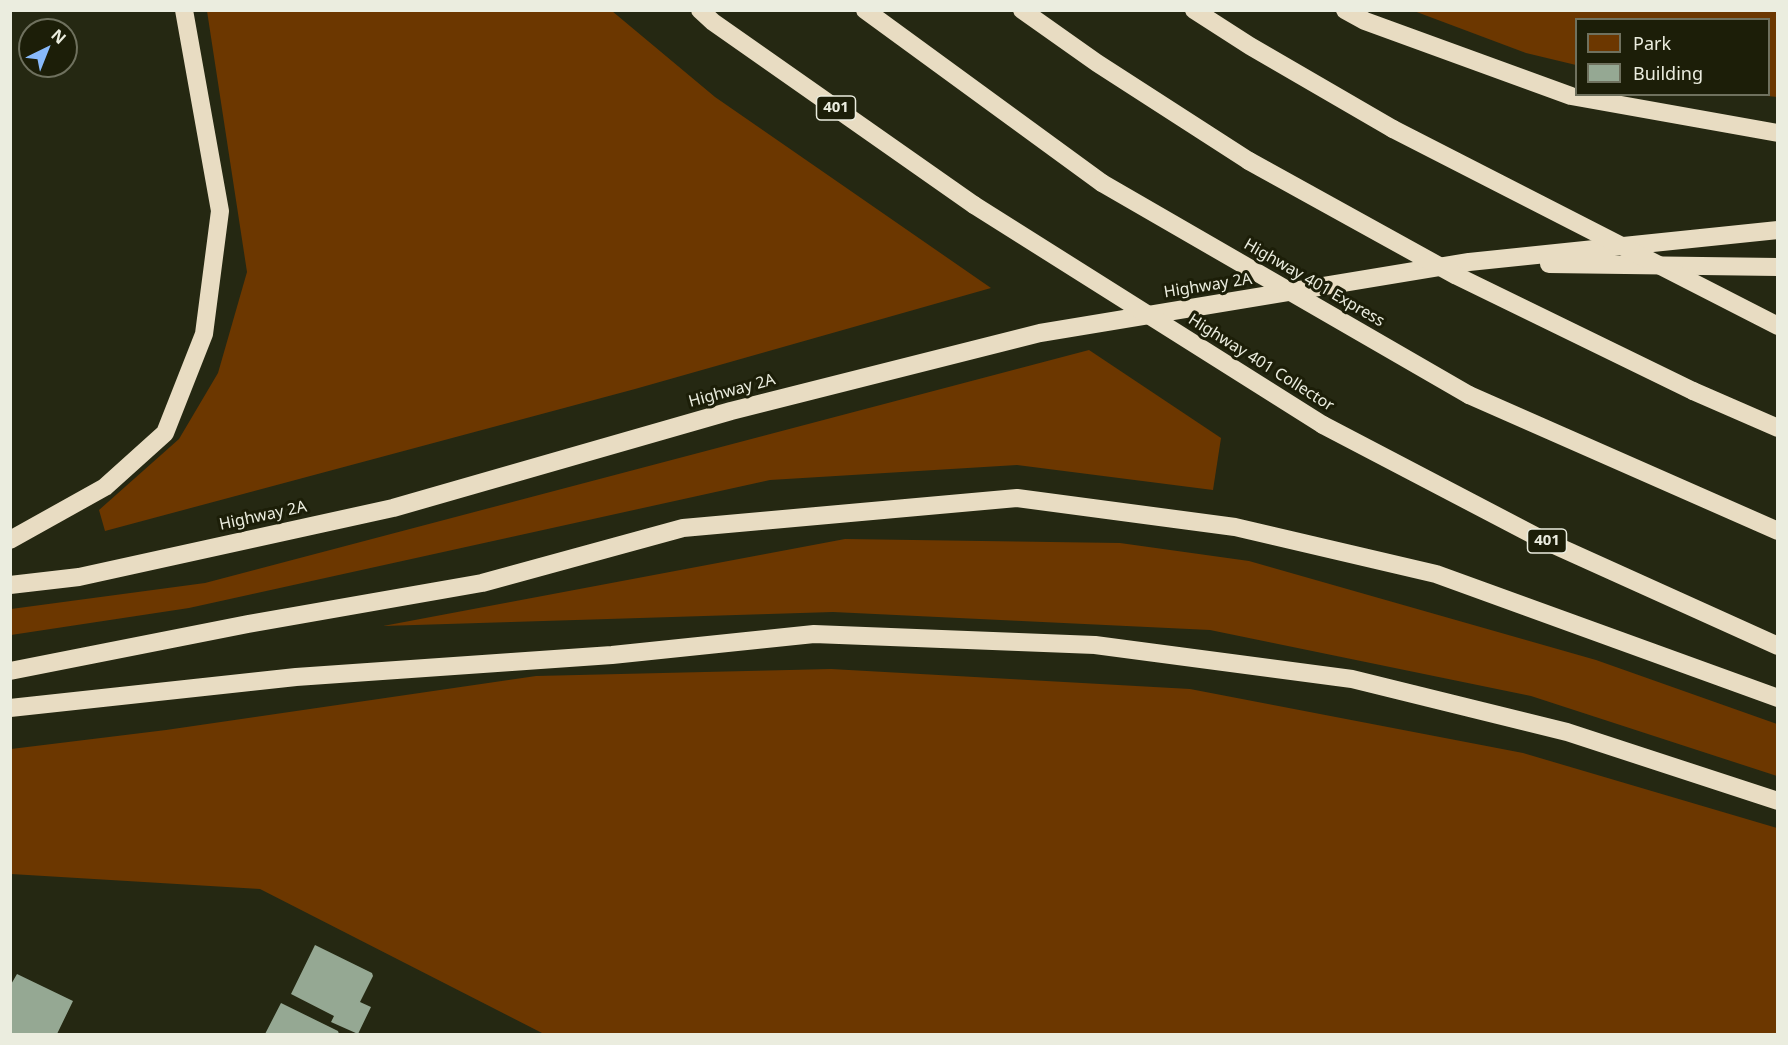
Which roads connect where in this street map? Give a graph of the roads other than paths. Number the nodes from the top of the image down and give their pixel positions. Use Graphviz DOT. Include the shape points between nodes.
graph roads {
  1 [pos="184,10"];
  2 [pos="700,10"];
  3 [pos="865,10"];
  4 [pos="1022,10"];
  5 [pos="1194,10"];
  6 [pos="1345,10"];
  7 [pos="1778,133"];
  8 [pos="1778,230"];
  9 [pos="1469,262"];
  10 [pos="1778,267"];
  11 [pos="1778,326"];
  12 [pos="1778,428"];
  13 [pos="1778,531"];
  14 [pos="10,540"];
  15 [pos="10,585"];
  16 [pos="1778,646"];
  17 [pos="10,671"];
  18 [pos="1778,698"];
  19 [pos="10,708"];
  20 [pos="1778,801"];
  1 -- 14 [label="highway" via="220,211 204,334 165,433 105,487"];
  2 -- 16 [label="highway, Highway 401 Collector / 401, bridge" via="974,204 1323,425 1541,539"];
  3 -- 13 [label="highway, Highway 401 Express, bridge" via="1102,183 1469,395"];
  4 -- 12 [label="highway, bridge" via="1249,161 1457,276"];
  5 -- 11 [label="highway, bridge" via="1392,129"];
  6 -- 7 [label="highway" via="1365,21 1571,96"];
  8 -- 9 [label="highway"];
  9 -- 10 [label="highway"];
  9 -- 15 [label="highway, Highway 2A" via="1040,333 731,411 393,508 79,577"];
  17 -- 18 [label="highway" via="482,583 683,528 1017,498 1235,527 1437,574"];
  19 -- 20 [label="highway" via="296,677 612,655 814,634 1095,645 1352,679 1568,732"];
}
